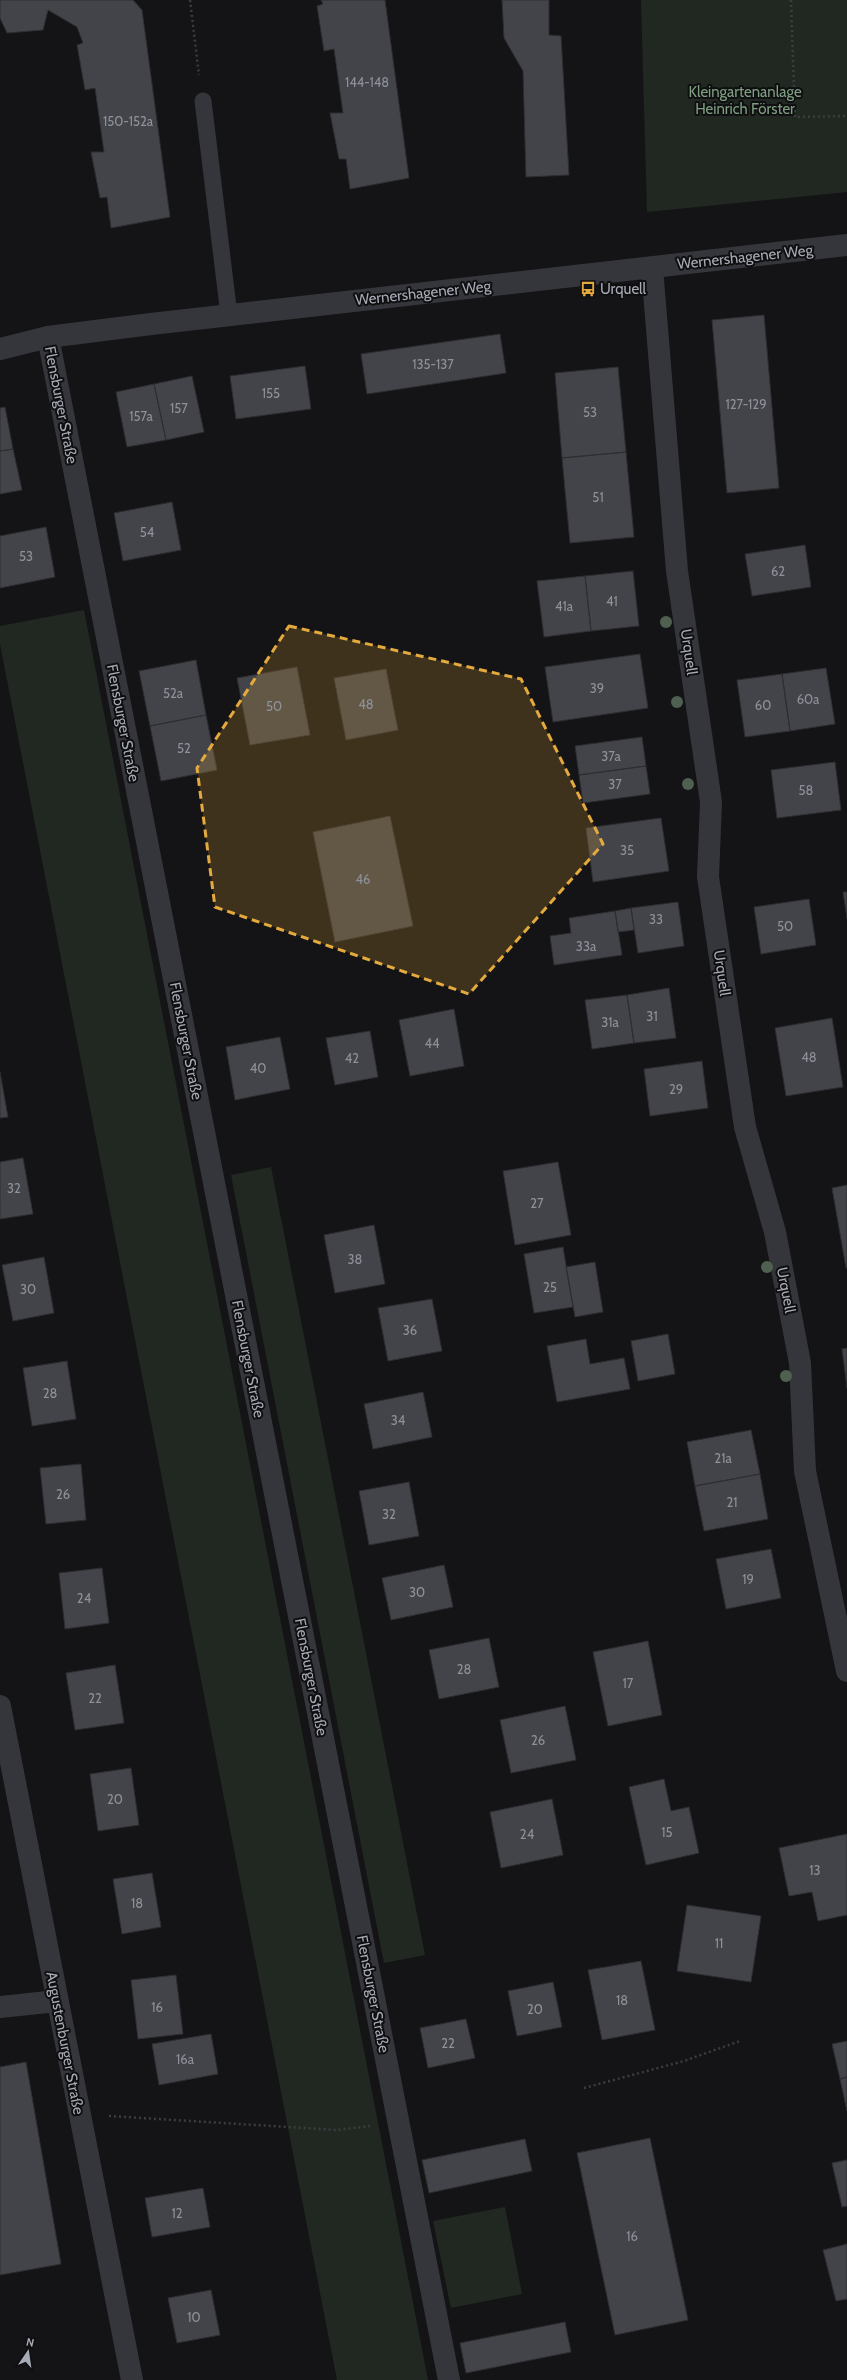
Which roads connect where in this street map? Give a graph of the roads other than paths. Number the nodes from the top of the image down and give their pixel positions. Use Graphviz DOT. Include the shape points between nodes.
graph roads {
  1 [pos="203,101"];
  2 [pos="847,245"];
  3 [pos="652,268"];
  4 [pos="229,315"];
  5 [pos="48,337"];
  6 [pos="0,349"];
  7 [pos="847,1671"];
  8 [pos="0,1706"];
  9 [pos="57,2001"];
  10 [pos="0,2007"];
  11 [pos="132,2380"];
  12 [pos="449,2380"];
  1 -- 4 [label="lane"];
  2 -- 3 [label="street, Wernershagener Weg"];
  3 -- 4 [label="street, Wernershagener Weg"];
  3 -- 7 [label="street, Urquell" via="678,583 711,802 708,877 745,1126 775,1232 800,1363 805,1471"];
  4 -- 5 [label="street, Wernershagener Weg"];
  5 -- 6 [label="street, Wernershagener Weg"];
  5 -- 12 [label="street, Flensburger Straße"];
  8 -- 9 [label="street, Augustenburger Straße"];
  9 -- 10 [label="street"];
  9 -- 11 [label="street, Augustenburger Straße"];
}
